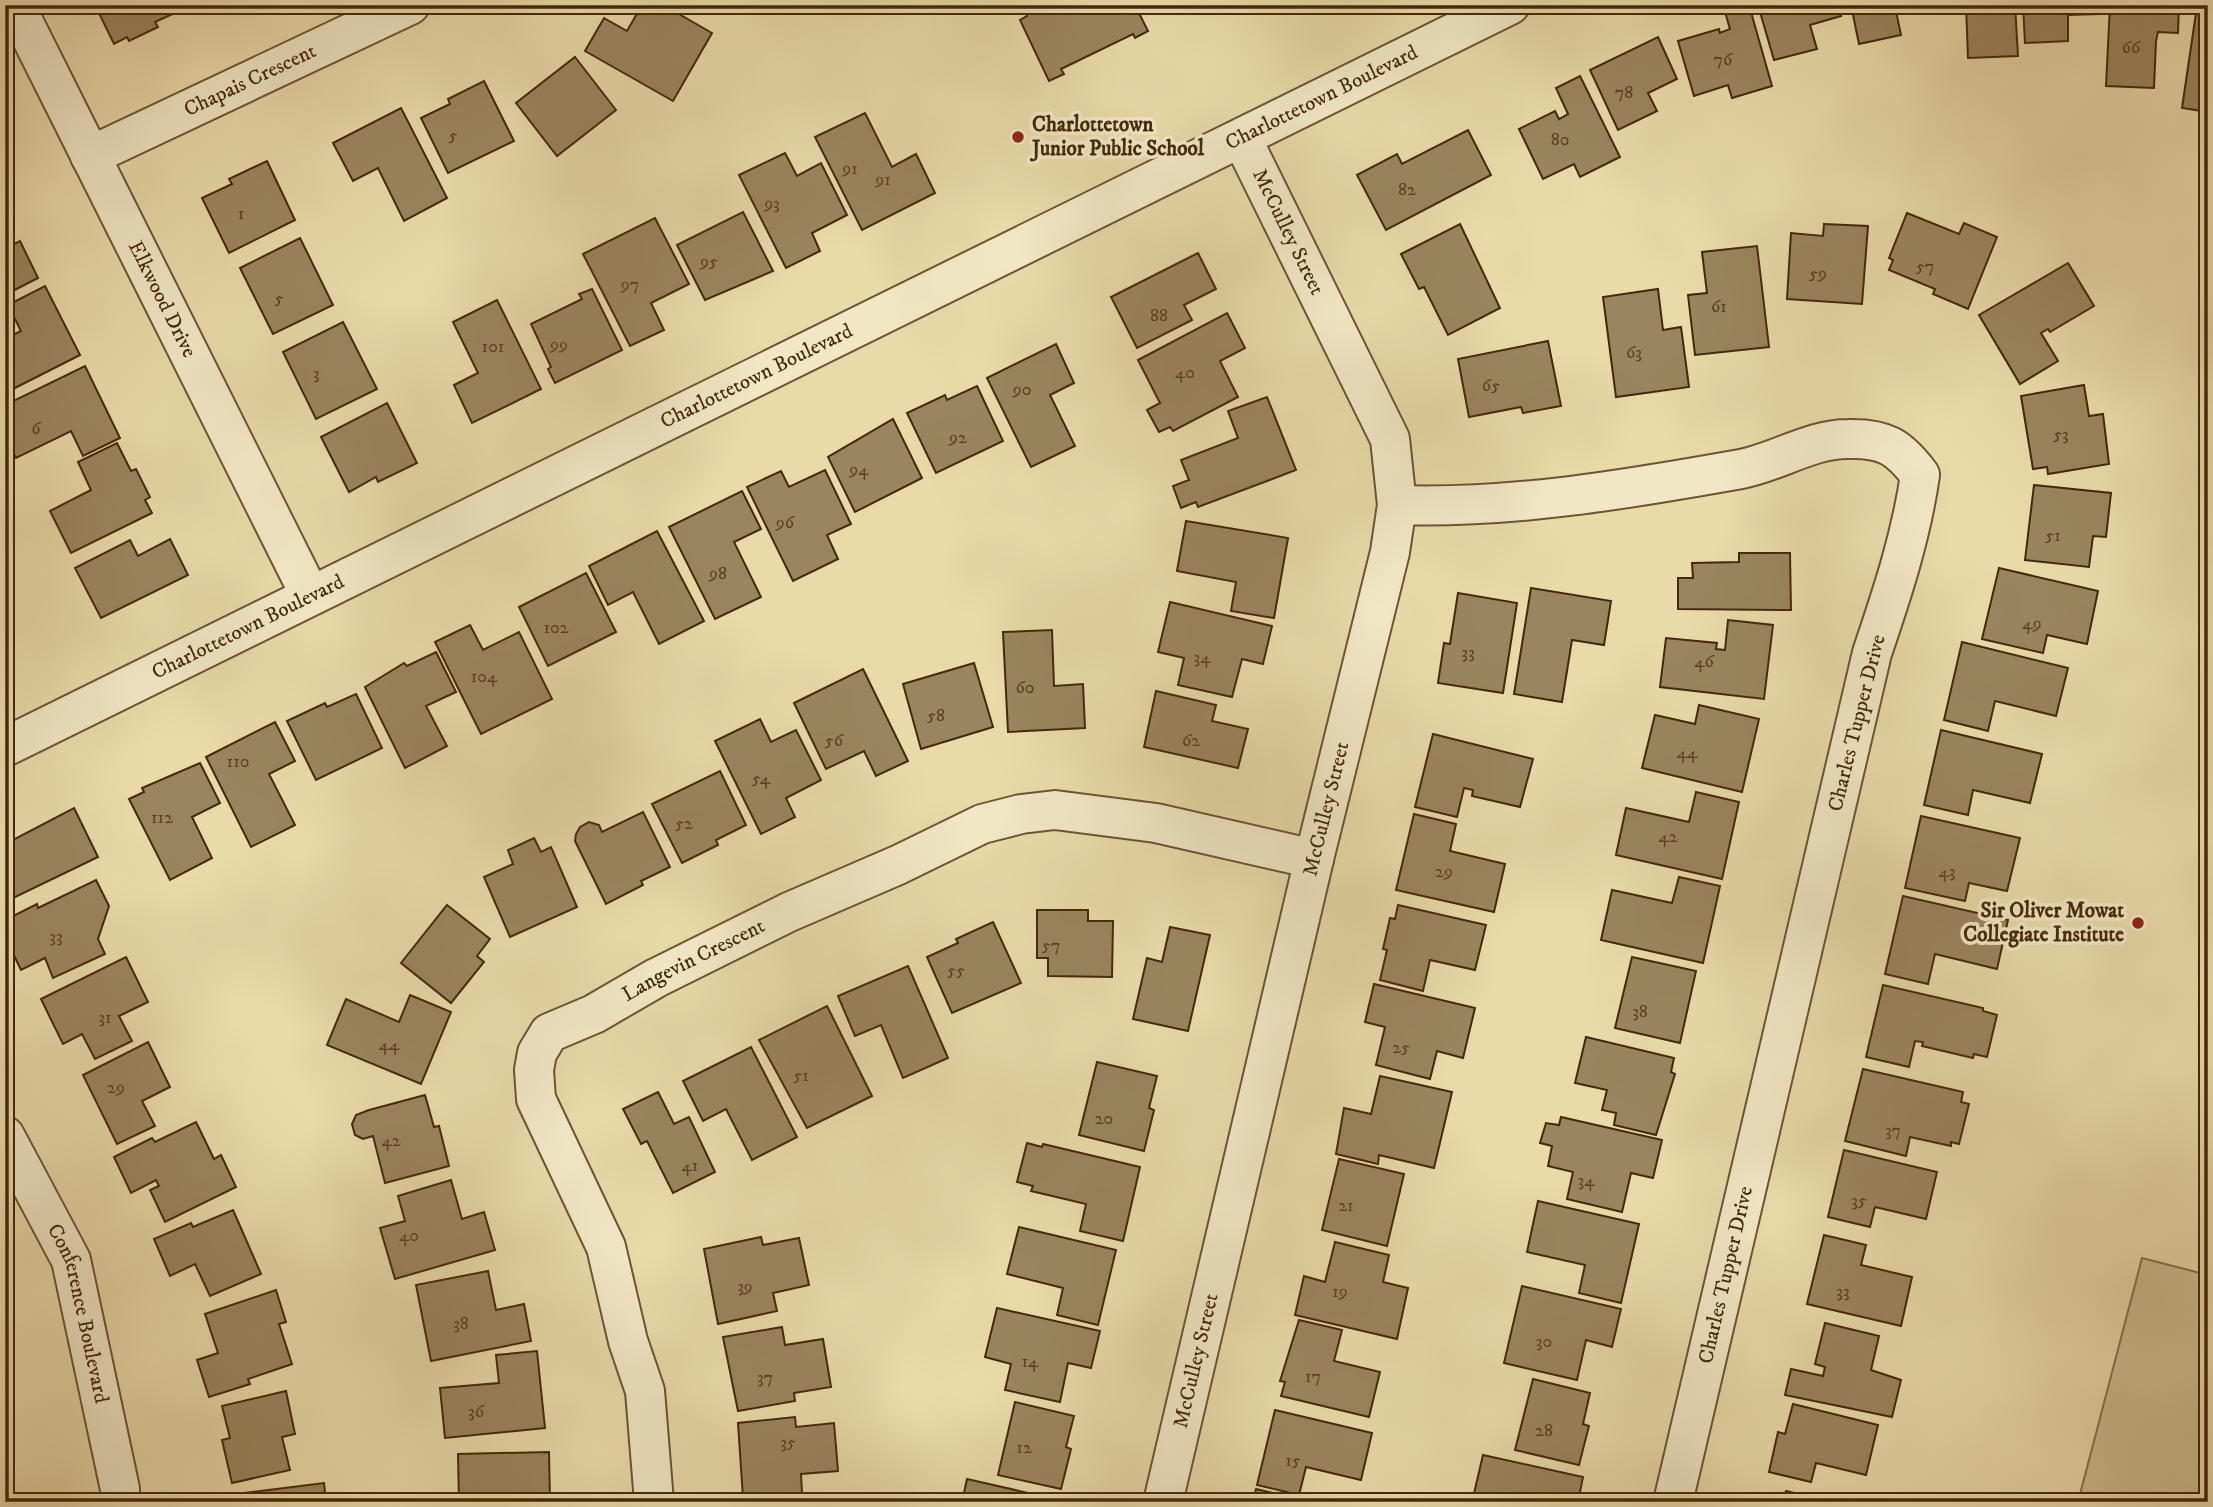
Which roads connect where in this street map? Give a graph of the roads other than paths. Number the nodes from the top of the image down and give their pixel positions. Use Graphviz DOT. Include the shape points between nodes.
graph roads {
  1 [pos="15,5"];
  2 [pos="410,5"];
  3 [pos="1503,7"];
  4 [pos="1242,139"];
  5 [pos="90,156"];
  6 [pos="1397,505"];
  7 [pos="310,595"];
  8 [pos="5,747"];
  9 [pos="1314,859"];
  10 [pos="5,1136"];
  11 [pos="120,1502"];
  12 [pos="654,1502"];
  13 [pos="1163,1502"];
  14 [pos="1673,1502"];
  1 -- 5 [label="street, Elkwood Drive"];
  2 -- 5 [label="street, Chapais Crescent"];
  3 -- 4 [label="street, Charlottetown Boulevard"];
  4 -- 6 [label="street, McCulley Street" via="1390,439"];
  4 -- 7 [label="street, Charlottetown Boulevard"];
  5 -- 7 [label="street, Elkwood Drive"];
  6 -- 9 [label="street, McCulley Street" via="1390,552"];
  6 -- 14 [label="street, Charles Tupper Drive" via="1504,502 1641,485 1744,468 1820,441 1849,439 1874,441 1901,451 1920,475 1899,576 1872,653"];
  7 -- 8 [label="street, Charlottetown Boulevard"];
  9 -- 12 [label="street, Langevin Crescent" via="1156,823 1055,810 1021,814 982,824 789,912 549,1033 537,1053 536,1098 606,1247 645,1391"];
  9 -- 13 [label="street, McCulley Street"];
  10 -- 11 [label="street, Conference Boulevard" via="71,1261"];
}
